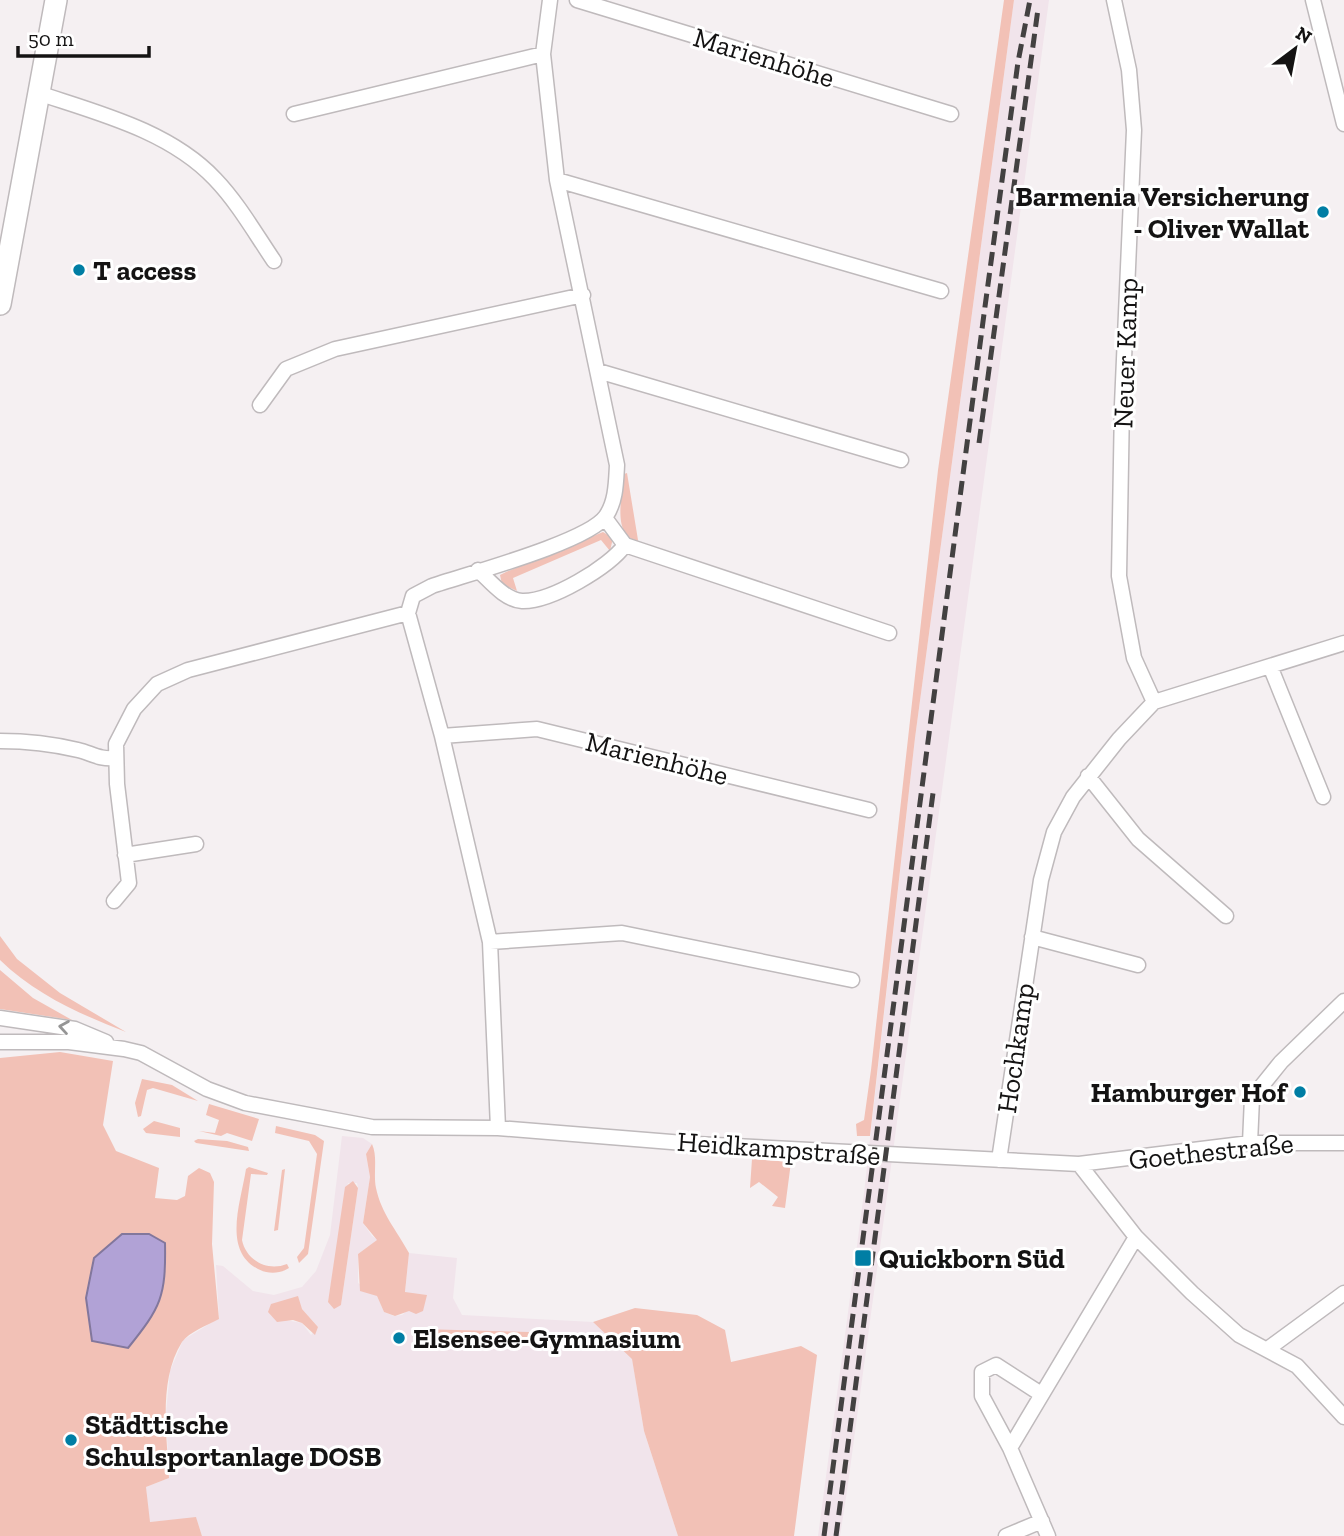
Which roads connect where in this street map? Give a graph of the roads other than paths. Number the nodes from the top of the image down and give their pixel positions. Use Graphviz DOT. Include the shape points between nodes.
graph roads {
  1 [pos="56,0"];
  2 [pos="550,0"];
  3 [pos="577,0"];
  4 [pos="1114,0"];
  5 [pos="1314,0"];
  6 [pos="543,54"];
  7 [pos="38,93"];
  8 [pos="294,114"];
  9 [pos="951,114"];
  10 [pos="1344,124"];
  11 [pos="557,180"];
  12 [pos="274,261"];
  13 [pos="941,291"];
  14 [pos="583,295"];
  15 [pos="0,304"];
  16 [pos="598,371"];
  17 [pos="260,405"];
  18 [pos="901,460"];
  19 [pos="605,518"];
  20 [pos="625,545"];
  21 [pos="478,570"];
  22 [pos="408,613"];
  23 [pos="889,633"];
  24 [pos="1344,643"];
  25 [pos="1270,666"];
  26 [pos="1154,702"];
  27 [pos="442,736"];
  28 [pos="0,741"];
  29 [pos="115,758"];
  30 [pos="1088,776"];
  31 [pos="1323,797"];
  32 [pos="869,810"];
  33 [pos="196,844"];
  34 [pos="125,855"];
  35 [pos="114,901"];
  36 [pos="1226,916"];
  37 [pos="1032,937"];
  38 [pos="490,942"];
  39 [pos="1138,965"];
  40 [pos="852,980"];
  41 [pos="1344,1001"];
  42 [pos="0,1018"];
  43 [pos="0,1042"];
  44 [pos="124,1049"];
  45 [pos="498,1128"];
  46 [pos="1250,1143"];
  47 [pos="1344,1143"];
  48 [pos="999,1160"];
  49 [pos="1079,1164"];
  50 [pos="1136,1237"];
  51 [pos="1344,1293"];
  52 [pos="1269,1348"];
  53 [pos="1041,1394"];
  54 [pos="1344,1417"];
  55 [pos="1010,1448"];
  56 [pos="1042,1521"];
  57 [pos="1006,1536"];
  58 [pos="1048,1536"];
  1 -- 7 [label="main road"];
  2 -- 6 [label="street"];
  3 -- 9 [label="street, Marienhöhe"];
  4 -- 26 [label="street, Neuer Kamp" via="1129,70 1134,130 1119,576 1134,658"];
  5 -- 10 [label="street"];
  6 -- 8 [label="street"];
  6 -- 11 [label="street"];
  7 -- 12 [label="street" via="108,116 176,147 214,178"];
  7 -- 15 [label="main road"];
  11 -- 13 [label="street"];
  11 -- 14 [label="street"];
  14 -- 16 [label="street"];
  14 -- 17 [label="street" via="335,349 286,369"];
  16 -- 18 [label="street"];
  16 -- 19 [label="street" via="617,465 616,494"];
  19 -- 20 [label="street"];
  19 -- 21 [label="street" via="569,540"];
  20 -- 21 [label="street" via="604,567 545,597 521,601 502,592"];
  20 -- 23 [label="street"];
  21 -- 22 [label="street" via="413,596"];
  22 -- 27 [label="street"];
  22 -- 29 [label="street" via="188,670 157,684 121,730"];
  24 -- 25 [label="street"];
  25 -- 26 [label="street"];
  25 -- 31 [label="street"];
  26 -- 30 [label="street, Hochkamp"];
  27 -- 32 [label="street, Marienhöhe" via="537,729"];
  27 -- 38 [label="street"];
  28 -- 29 [label="street" via="31,742"];
  29 -- 34 [label="street"];
  30 -- 36 [label="street" via="1138,839"];
  30 -- 37 [label="street, Hochkamp" via="1054,832"];
  33 -- 34 [label="street"];
  34 -- 35 [label="street" via="129,883"];
  37 -- 39 [label="street"];
  37 -- 48 [label="street, Hochkamp"];
  38 -- 40 [label="street" via="622,933"];
  38 -- 45 [label="street"];
  41 -- 46 [label="street" via="1252,1098"];
  44 -- 42 [label="street, Heidkampstraße, one-way" via="75,1029"];
  43 -- 44 [label="street, Heidkampstraße" via="69,1042"];
  44 -- 45 [label="street, Heidkampstraße" via="244,1103 372,1126"];
  45 -- 48 [label="street, Heidkampstraße"];
  46 -- 47 [label="street, Goethestraße"];
  46 -- 49 [label="street, Goethestraße"];
  48 -- 49 [label="street, Heidkampstraße"];
  49 -- 50 [label="street"];
  50 -- 52 [label="street" via="1239,1335"];
  50 -- 53 [label="street"];
  51 -- 52 [label="street"];
  52 -- 54 [label="street" via="1297,1366"];
  53 -- 55 [label="street"];
  53 -- 55 [label="street" via="996,1365 982,1372 982,1396"];
  55 -- 56 [label="street"];
  56 -- 57 [label="street"];
  56 -- 58 [label="street"];
}
